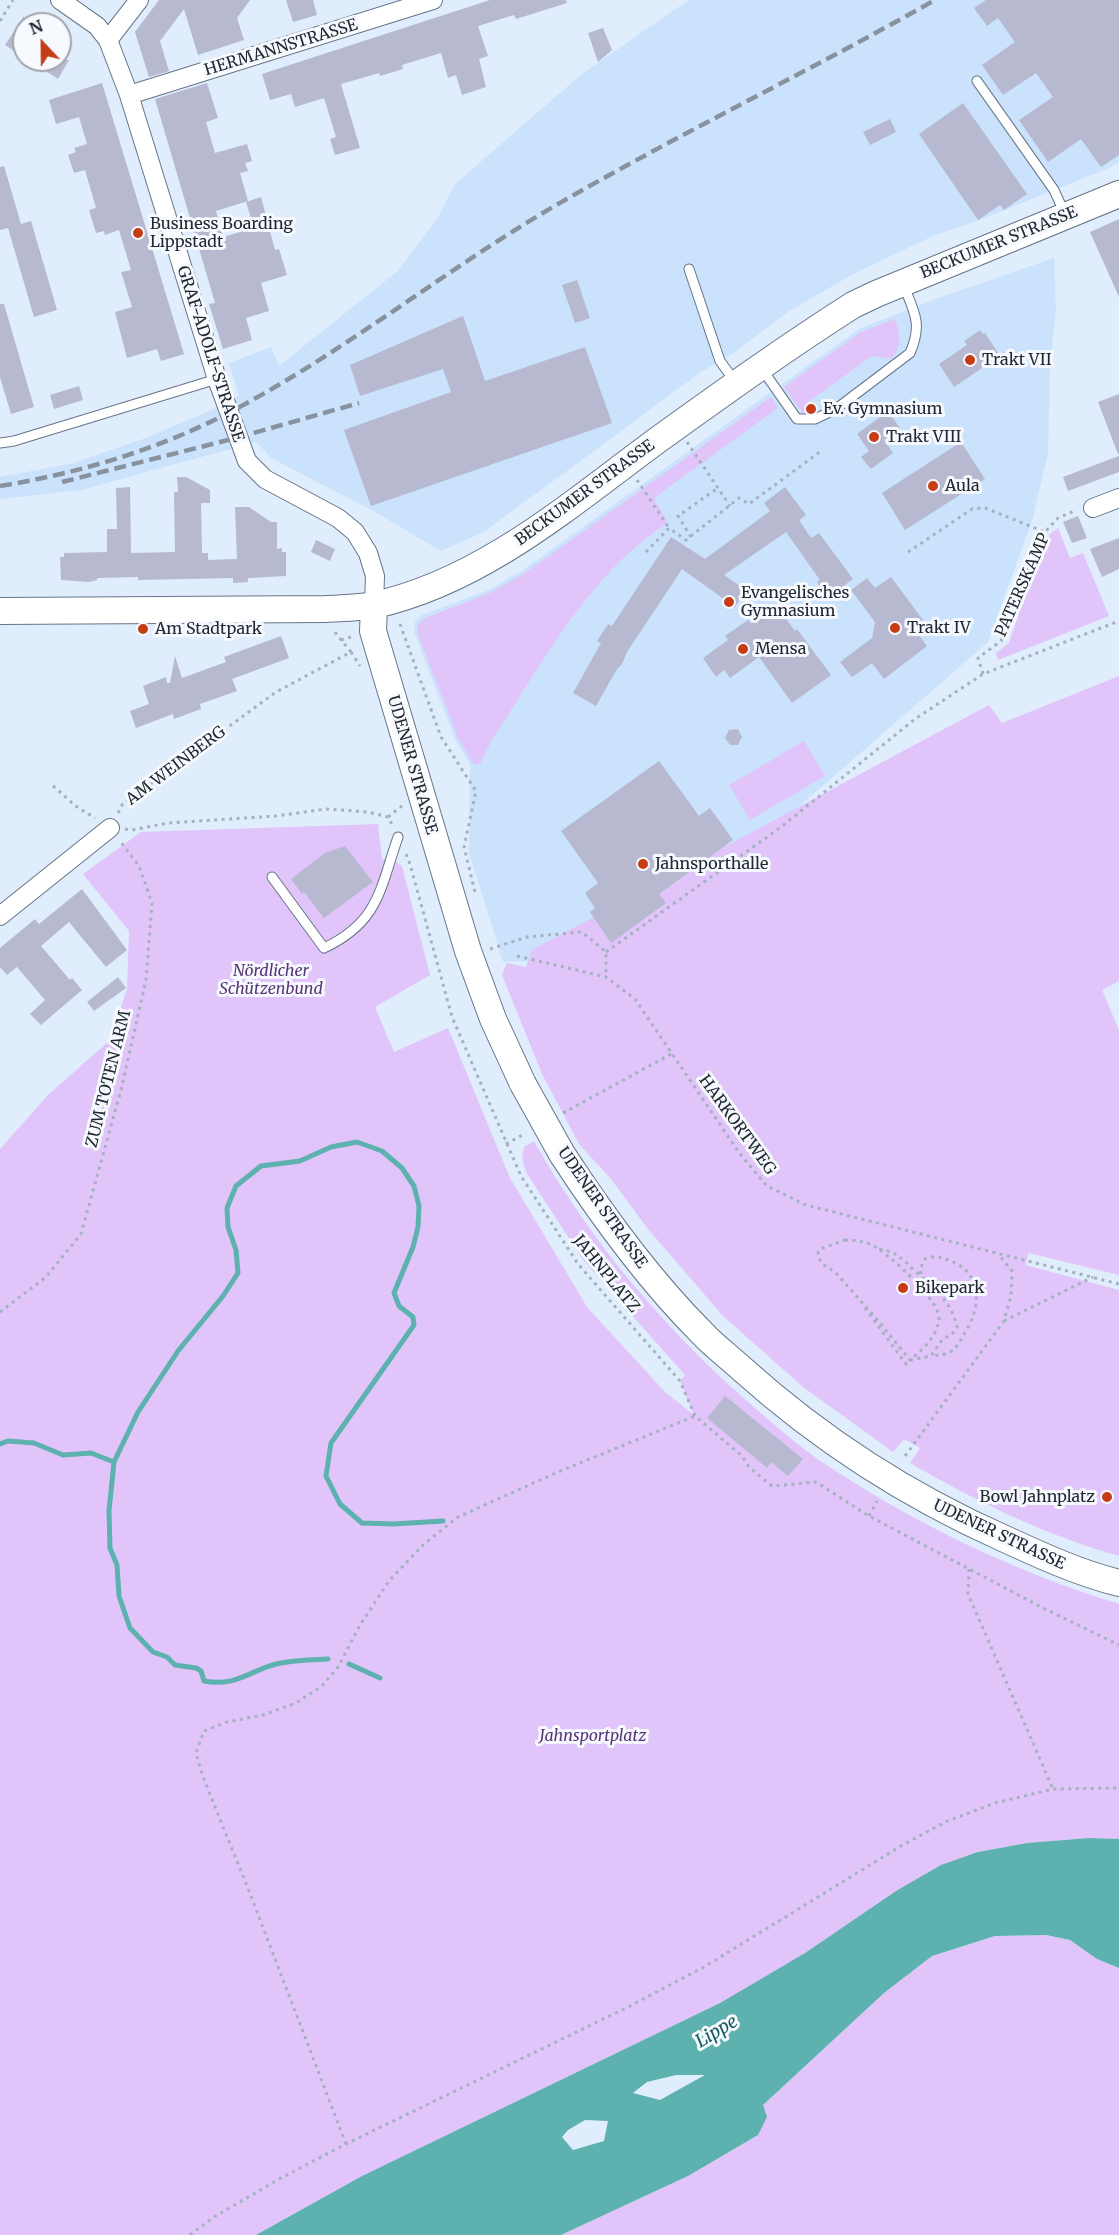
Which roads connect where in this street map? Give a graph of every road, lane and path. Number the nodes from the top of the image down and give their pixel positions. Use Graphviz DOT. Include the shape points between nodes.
graph roads {
  1 [pos="13,0"];
  2 [pos="60,0"];
  3 [pos="139,0"];
  4 [pos="433,0"];
  5 [pos="0,21"];
  6 [pos="108,40"];
  7 [pos="977,81"];
  8 [pos="129,95"];
  9 [pos="1119,194"];
  10 [pos="1067,217"];
  11 [pos="689,269"];
  12 [pos="902,283"];
  13 [pos="760,368"];
  14 [pos="216,379"];
  15 [pos="736,384"];
  16 [pos="677,427"];
  17 [pos="0,442"];
  18 [pos="821,451"];
  19 [pos="626,464"];
  20 [pos="718,488"];
  21 [pos="1119,498"];
  22 [pos="730,506"];
  23 [pos="1094,508"];
  24 [pos="669,528"];
  25 [pos="1044,532"];
  26 [pos="691,537"];
  27 [pos="646,552"];
  28 [pos="908,552"];
  29 [pos="374,605"];
  30 [pos="0,611"];
  31 [pos="1119,621"];
  32 [pos="400,624"];
  33 [pos="341,640"];
  34 [pos="983,674"];
  35 [pos="53,786"];
  36 [pos="400,808"];
  37 [pos="388,817"];
  38 [pos="110,828"];
  39 [pos="398,837"];
  40 [pos="272,878"];
  41 [pos="477,904"];
  42 [pos="0,916"];
  43 [pos="488,949"];
  44 [pos="606,952"];
  45 [pos="517,956"];
  46 [pos="606,977"];
  47 [pos="671,1054"];
  48 [pos="560,1114"];
  49 [pos="529,1131"];
  50 [pos="506,1144"];
  51 [pos="879,1249"];
  52 [pos="998,1254"];
  53 [pos="922,1276"];
  54 [pos="1093,1277"];
  55 [pos="1119,1284"];
  56 [pos="0,1312"];
  57 [pos="1004,1321"];
  58 [pos="931,1356"];
  59 [pos="910,1360"];
  60 [pos="695,1416"];
  61 [pos="905,1456"];
  62 [pos="877,1501"];
  63 [pos="869,1516"];
  64 [pos="969,1569"];
  65 [pos="1119,1583"];
  66 [pos="1119,1645"];
  67 [pos="1119,1788"];
  68 [pos="1053,1789"];
  69 [pos="346,2144"];
  70 [pos="190,2235"];
  1 -- 5 [label="path"];
  2 -- 6 [label="street, GRAF-ADOLF-STRASSE" via="97,26"];
  3 -- 6 [label="street"];
  4 -- 8 [label="street, HERMANNSTRASSE"];
  6 -- 8 [label="street, GRAF-ADOLF-STRASSE"];
  7 -- 10 [label="lane" via="1054,190"];
  8 -- 14 [label="street, GRAF-ADOLF-STRASSE"];
  9 -- 10 [label="main road, BECKUMER STRASSE"];
  10 -- 12 [label="main road, BECKUMER STRASSE"];
  11 -- 15 [label="lane" via="720,361"];
  12 -- 13 [label="main road, BECKUMER STRASSE" via="853,306"];
  12 -- 13 [label="lane" via="917,319 916,339 910,353 836,409 815,419 797,419"];
  13 -- 15 [label="main road, BECKUMER STRASSE"];
  14 -- 17 [label="lane"];
  14 -- 29 [label="street, GRAF-ADOLF-STRASSE" via="247,461 265,479 338,518 355,532 368,553 375,576"];
  15 -- 16 [label="main road, BECKUMER STRASSE"];
  16 -- 19 [label="main road, BECKUMER STRASSE"];
  16 -- 20 [label="path"];
  18 -- 22 [label="path" via="749,504 739,498"];
  19 -- 24 [label="path"];
  19 -- 29 [label="main road, BECKUMER STRASSE" via="515,544 453,577"];
  20 -- 22 [label="path"];
  20 -- 26 [label="path" via="678,516"];
  21 -- 23 [label="street"];
  22 -- 26 [label="path"];
  23 -- 25 [label="path, PATERSKAMP" via="1058,518"];
  24 -- 26 [label="path" via="686,540"];
  24 -- 27 [label="path"];
  25 -- 28 [label="path" via="985,508 972,509"];
  25 -- 34 [label="path, PATERSKAMP" via="1001,641 978,658"];
  29 -- 30 [label="main road, BECKUMER STRASSE" via="326,609"];
  29 -- 65 [label="main road, UDENER STRASSE, bridge" via="373,631 468,951 493,1019 562,1154 625,1244 702,1334 792,1413 866,1466 956,1518 1072,1569"];
  31 -- 34 [label="path"];
  32 -- 41 [label="path" via="441,738 476,791 464,847"];
  33 -- 38 [label="path, AM WEINBERG" via="351,652 276,692 122,805"];
  34 -- 44 [label="path" via="915,719 781,827"];
  35 -- 38 [label="path"];
  36 -- 37 [label="path"];
  37 -- 38 [label="path" via="326,809 168,823 132,830"];
  37 -- 39 [label="path, JAHNPLATZ"];
  38 -- 42 [label="street"];
  38 -- 56 [label="path, ZUM TOTEN ARM" via="139,866 152,903 146,980 121,1090 81,1234 46,1277"];
  39 -- 40 [label="lane" via="378,898 362,923 324,948"];
  39 -- 50 [label="path, JAHNPLATZ" via="410,864 452,1017"];
  43 -- 44 [label="path" via="528,937 582,932"];
  44 -- 46 [label="path"];
  45 -- 46 [label="path, HARKORTWEG"];
  46 -- 47 [label="path, HARKORTWEG" via="635,999"];
  47 -- 48 [label="path"];
  47 -- 52 [label="path, HARKORTWEG" via="740,1154 767,1186 806,1204"];
  49 -- 50 [label="path"];
  50 -- 60 [label="path, JAHNPLATZ" via="521,1176 578,1264 680,1381"];
  51 -- 53 [label="path" via="903,1258"];
  51 -- 59 [label="path" via="927,1294 937,1309 939,1318 931,1338"];
  51 -- 59 [label="path" via="857,1240 845,1240 818,1252 821,1263 835,1272"];
  52 -- 54 [label="path, HARKORTWEG"];
  52 -- 57 [label="path" via="1012,1271"];
  53 -- 58 [label="path" via="941,1294 957,1327"];
  53 -- 58 [label="path" via="920,1269 925,1259 940,1257 965,1269 976,1288 976,1310 969,1328 957,1346"];
  54 -- 55 [label="path, HARKORTWEG"];
  54 -- 57 [label="path"];
  57 -- 61 [label="path"];
  58 -- 59 [label="path"];
  60 -- 63 [label="path" via="772,1486 816,1482"];
  60 -- 69 [label="path" via="458,1517 424,1544 389,1581 338,1667 322,1686 296,1703 204,1731 196,1753 203,1777"];
  62 -- 63 [label="path"];
  63 -- 64 [label="path"];
  64 -- 66 [label="path"];
  64 -- 68 [label="path" via="968,1594"];
  67 -- 68 [label="path"];
  68 -- 69 [label="path" via="995,1803 945,1822 694,1972"];
  69 -- 70 [label="path" via="214,2217"];
}
